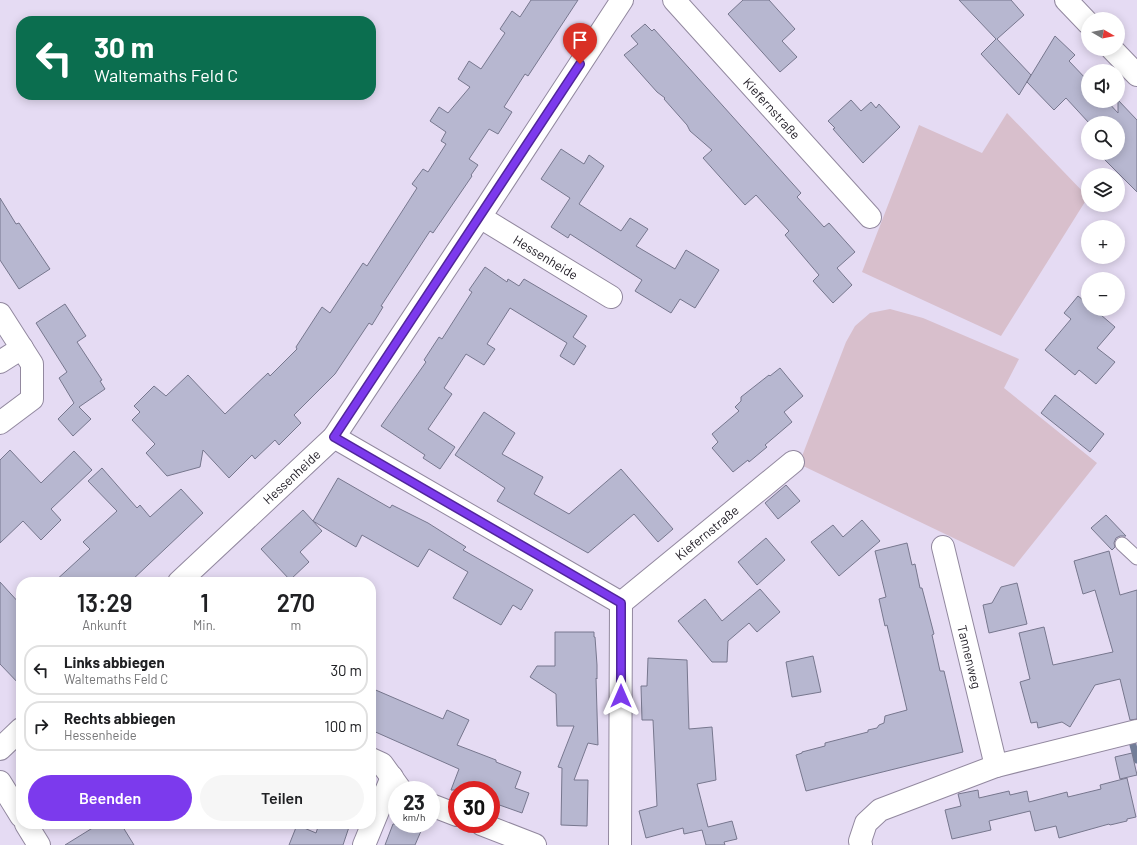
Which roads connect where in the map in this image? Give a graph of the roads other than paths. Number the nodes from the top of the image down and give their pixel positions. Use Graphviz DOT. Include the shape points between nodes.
graph roads {
  1 [pos="622,0"];
  2 [pos="674,0"];
  3 [pos="1066,0"];
  4 [pos="1081,16"];
  5 [pos="1119,56"];
  6 [pos="1137,75"];
  7 [pos="480,217"];
  8 [pos="870,217"];
  9 [pos="611,297"];
  10 [pos="0,314"];
  11 [pos="22,348"];
  12 [pos="0,362"];
  13 [pos="0,423"];
  14 [pos="334,437"];
  15 [pos="793,462"];
  16 [pos="1122,544"];
  17 [pos="943,548"];
  18 [pos="1137,558"];
  19 [pos="184,577"];
  20 [pos="621,603"];
  21 [pos="1137,731"];
  22 [pos="16,734"];
  23 [pos="0,749"];
  24 [pos="376,761"];
  25 [pos="996,766"];
  26 [pos="394,781"];
  27 [pos="0,782"];
  28 [pos="388,799"];
  29 [pos="16,808"];
  30 [pos="376,822"];
  31 [pos="29,829"];
  32 [pos="372,829"];
  33 [pos="500,831"];
  34 [pos="39,845"];
  35 [pos="364,845"];
  36 [pos="535,845"];
  37 [pos="620,845"];
  38 [pos="861,845"];
  1 -- 7 [label="street, Hessenheide"];
  2 -- 8 [label="street, Kiefernstraße"];
  3 -- 4 [label="street"];
  5 -- 6 [label="street"];
  7 -- 9 [label="street, Hessenheide"];
  7 -- 14 [label="street, Hessenheide"];
  10 -- 11 [label="street"];
  11 -- 12 [label="street"];
  11 -- 13 [label="street" via="32,364 32,399"];
  14 -- 19 [label="street, Hessenheide"];
  14 -- 20 [label="street"];
  15 -- 20 [label="street, Kiefernstraße"];
  16 -- 18 [label="lane"];
  17 -- 25 [label="street, Tannenweg"];
  20 -- 37 [label="street"];
  21 -- 25 [label="street"];
  22 -- 23 [label="street"];
  24 -- 26 [label="street" via="382,764"];
  25 -- 38 [label="street" via="880,810 866,823"];
  27 -- 29 [label="street"];
  28 -- 30 [label="street"];
  31 -- 34 [label="street"];
  32 -- 35 [label="street"];
  33 -- 36 [label="street"];
}
